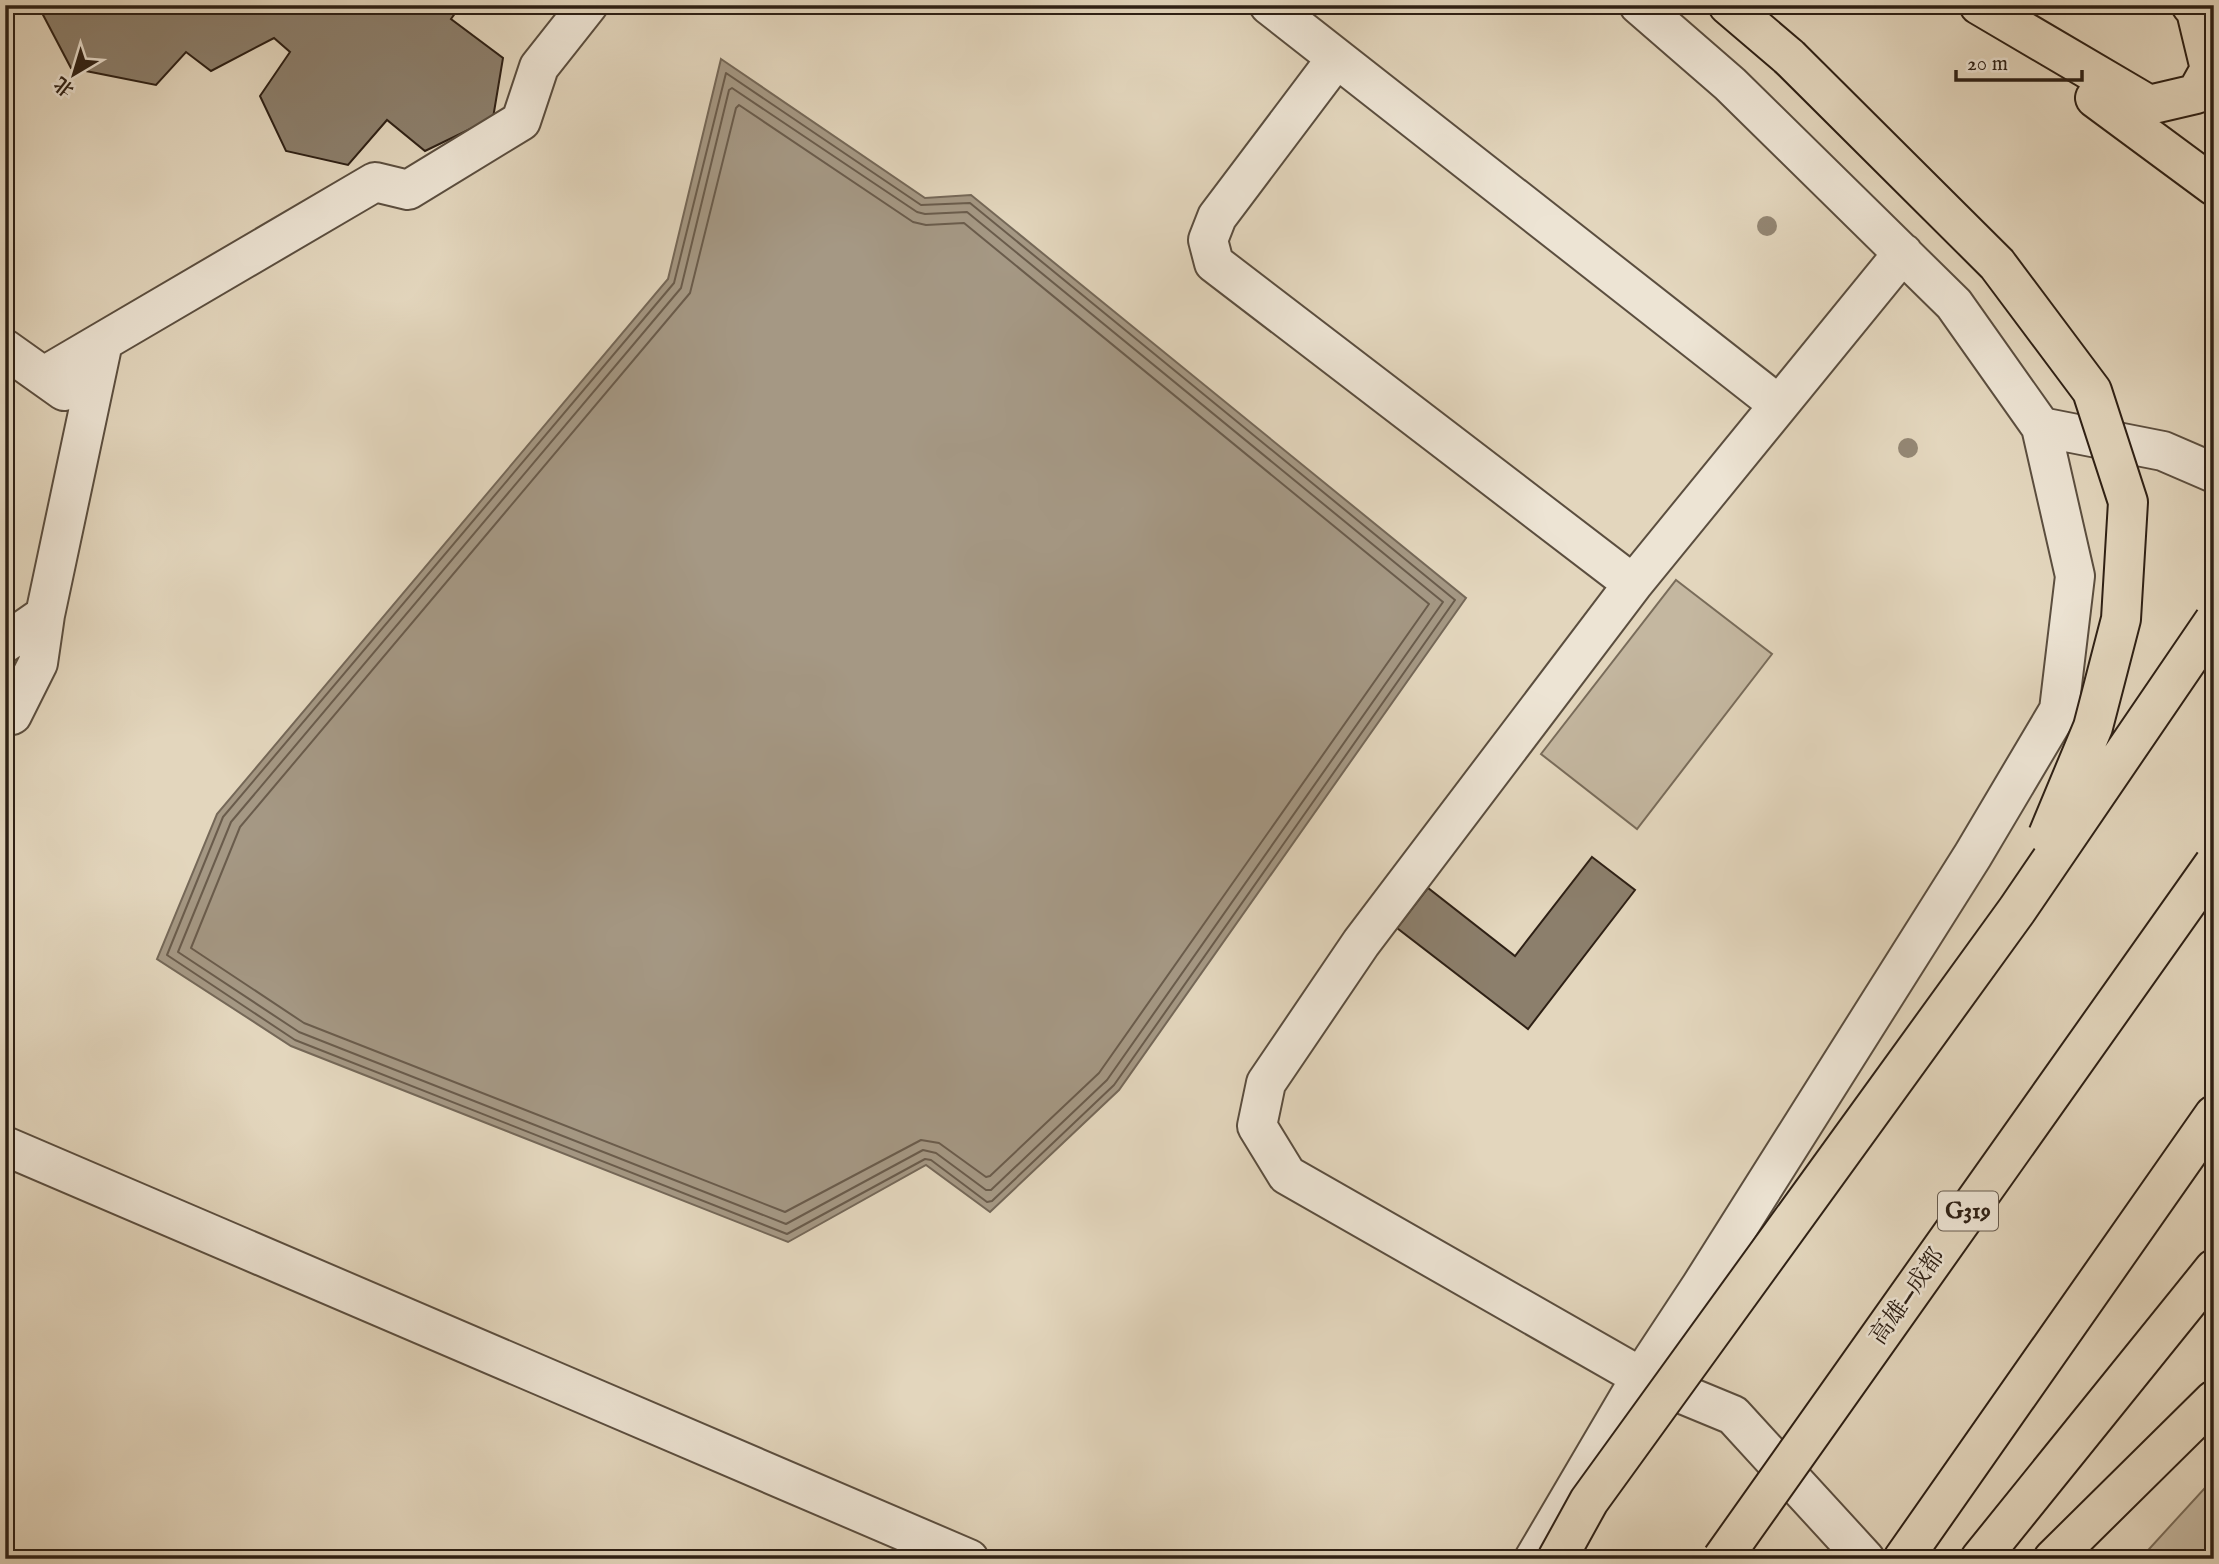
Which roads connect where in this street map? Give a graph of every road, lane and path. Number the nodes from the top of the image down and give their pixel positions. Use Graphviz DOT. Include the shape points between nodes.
graph roads {
  1 [pos="588,5"];
  2 [pos="1269,5"];
  3 [pos="1639,5"];
  4 [pos="1728,5"];
  5 [pos="1969,5"];
  6 [pos="1979,5"];
  7 [pos="2197,12"];
  8 [pos="1336,59"];
  9 [pos="2214,186"];
  10 [pos="1903,253"];
  11 [pos="103,342"];
  12 [pos="5,349"];
  13 [pos="44,376"];
  14 [pos="1779,405"];
  15 [pos="89,409"];
  16 [pos="2041,427"];
  17 [pos="2214,473"];
  18 [pos="1633,584"];
  19 [pos="45,615"];
  20 [pos="2214,621"];
  21 [pos="5,643"];
  22 [pos="8,710"];
  23 [pos="2214,864"];
  24 [pos="2017,910"];
  25 [pos="2214,1115"];
  26 [pos="5,1146"];
  27 [pos="2214,1269"];
  28 [pos="1641,1377"];
  29 [pos="2214,1401"];
  30 [pos="969,1559"];
  31 [pos="1534,1559"];
  32 [pos="1557,1559"];
  33 [pos="1722,1559"];
  34 [pos="1865,1559"];
  35 [pos="1903,1559"];
  36 [pos="1980,1559"];
  37 [pos="2053,1559"];
  1 -- 11 [label="street" via="539,67 522,121 408,190 375,182"];
  2 -- 8 [label="street"];
  3 -- 10 [label="street" via="1730,84"];
  4 -- 24 [label="highway, bridge" via="1789,57 1997,264 2092,391 2128,502 2121,619 2096,713"];
  5 -- 9 [label="highway"];
  6 -- 7 [label="highway" via="2149,105 2196,94 2210,69"];
  8 -- 14 [label="street"];
  8 -- 18 [label="street" via="1217,217 1209,240 1214,263"];
  10 -- 14 [label="street"];
  10 -- 16 [label="street" via="1954,304"];
  11 -- 13 [label="street"];
  11 -- 15 [label="street"];
  12 -- 13 [label="street"];
  13 -- 15 [label="street"];
  14 -- 18 [label="street"];
  15 -- 19 [label="street"];
  16 -- 17 [label="street" via="2163,451"];
  16 -- 28 [label="street" via="2075,576 2059,710 1966,867"];
  18 -- 28 [label="street" via="1361,943 1266,1083 1257,1126 1287,1175"];
  19 -- 21 [label="street"];
  19 -- 22 [label="street" via="38,663"];
  20 -- 24 [label="highway, bridge"];
  23 -- 33 [label="highway, 高雄—成都 / G319, bridge"];
  24 -- 32 [label="highway, bridge" via="1589,1501"];
  25 -- 35 [label="highway"];
  26 -- 30 [label="street"];
  27 -- 36 [label="highway"];
  28 -- 31 [label="street"];
  28 -- 34 [label="street" via="1733,1415"];
  29 -- 37 [label="highway"];
}
